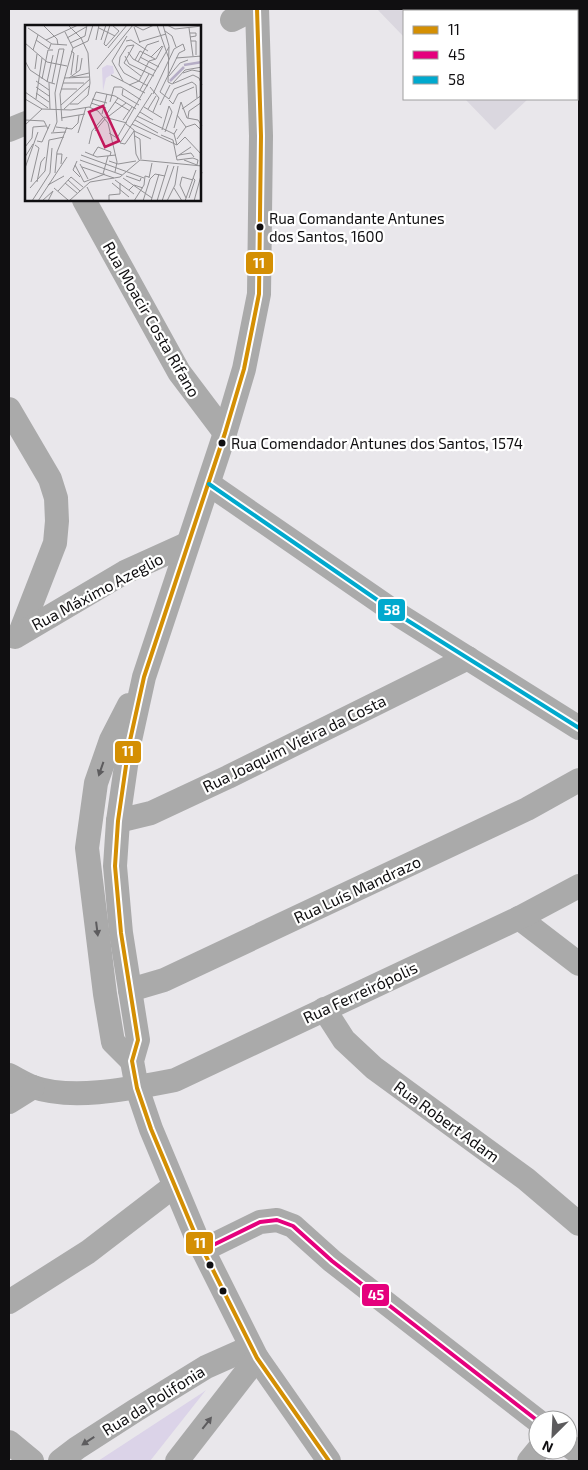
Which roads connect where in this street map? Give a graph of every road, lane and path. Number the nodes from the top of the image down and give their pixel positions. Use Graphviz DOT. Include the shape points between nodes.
graph roads {
  1 [pos="256,9"];
  2 [pos="232,20"];
  3 [pos="25,123"];
  4 [pos="9,130"];
  5 [pos="85,201"];
  6 [pos="9,409"];
  7 [pos="225,434"];
  8 [pos="209,484"];
  9 [pos="187,544"];
  10 [pos="14,637"];
  11 [pos="468,658"];
  12 [pos="144,677"];
  13 [pos="579,728"];
  14 [pos="579,780"];
  15 [pos="118,821"];
  16 [pos="579,886"];
  17 [pos="519,918"];
  18 [pos="579,964"];
  19 [pos="130,990"];
  20 [pos="324,1009"];
  21 [pos="132,1061"];
  22 [pos="9,1075"];
  23 [pos="33,1087"];
  24 [pos="137,1088"];
  25 [pos="9,1102"];
  26 [pos="174,1186"];
  27 [pos="579,1224"];
  28 [pos="203,1250"];
  29 [pos="9,1302"];
  30 [pos="254,1353"];
  31 [pos="528,1413"];
  32 [pos="9,1442"];
  33 [pos="32,1461"];
  34 [pos="60,1461"];
  35 [pos="177,1461"];
  36 [pos="329,1461"];
  1 -- 2 [label="street"];
  1 -- 7 [label="street" via="261,136 259,294 244,369"];
  3 -- 4 [label="street"];
  5 -- 7 [label="street, Rua Moacir Costa Rifano" via="179,372"];
  6 -- 10 [label="street" via="50,479 57,513 55,543"];
  7 -- 8 [label="street"];
  8 -- 9 [label="street"];
  8 -- 11 [label="street" via="402,617"];
  9 -- 10 [label="street, Rua Máximo Azeglio" via="125,572"];
  9 -- 12 [label="street"];
  11 -- 13 [label="street"];
  11 -- 15 [label="street, Rua Joaquim Vieira da Costa" via="151,813"];
  12 -- 15 [label="street" via="129,745"];
  12 -- 21 [label="street, one-way" via="111,740 96,783 88,848 112,1042"];
  14 -- 19 [label="street, Rua Luís Mandrazo" via="527,809 173,976"];
  15 -- 19 [label="street" via="114,866"];
  16 -- 17 [label="street, Rua Ferreirópolis"];
  17 -- 18 [label="street"];
  17 -- 20 [label="street, Rua Ferreirópolis"];
  19 -- 21 [label="street" via="138,1040"];
  20 -- 24 [label="street, Rua Ferreirópolis" via="176,1080"];
  20 -- 27 [label="street, Rua Robert Adam" via="344,1040 374,1068 526,1180"];
  21 -- 24 [label="street"];
  22 -- 23 [label="street, Rua Ferreirópolis"];
  23 -- 24 [label="street, Rua Ferreirópolis" via="74,1094"];
  23 -- 25 [label="street"];
  24 -- 26 [label="street"];
  26 -- 28 [label="street"];
  26 -- 29 [label="street" via="88,1252"];
  28 -- 30 [label="street"];
  28 -- 31 [label="street" via="260,1222 277,1220 293,1226 332,1261"];
  30 -- 34 [label="street, Rua da Polifonia, one-way" via="206,1367"];
  35 -- 30 [label="street, one-way"];
  30 -- 36 [label="street"];
  32 -- 33 [label="street"];
}
